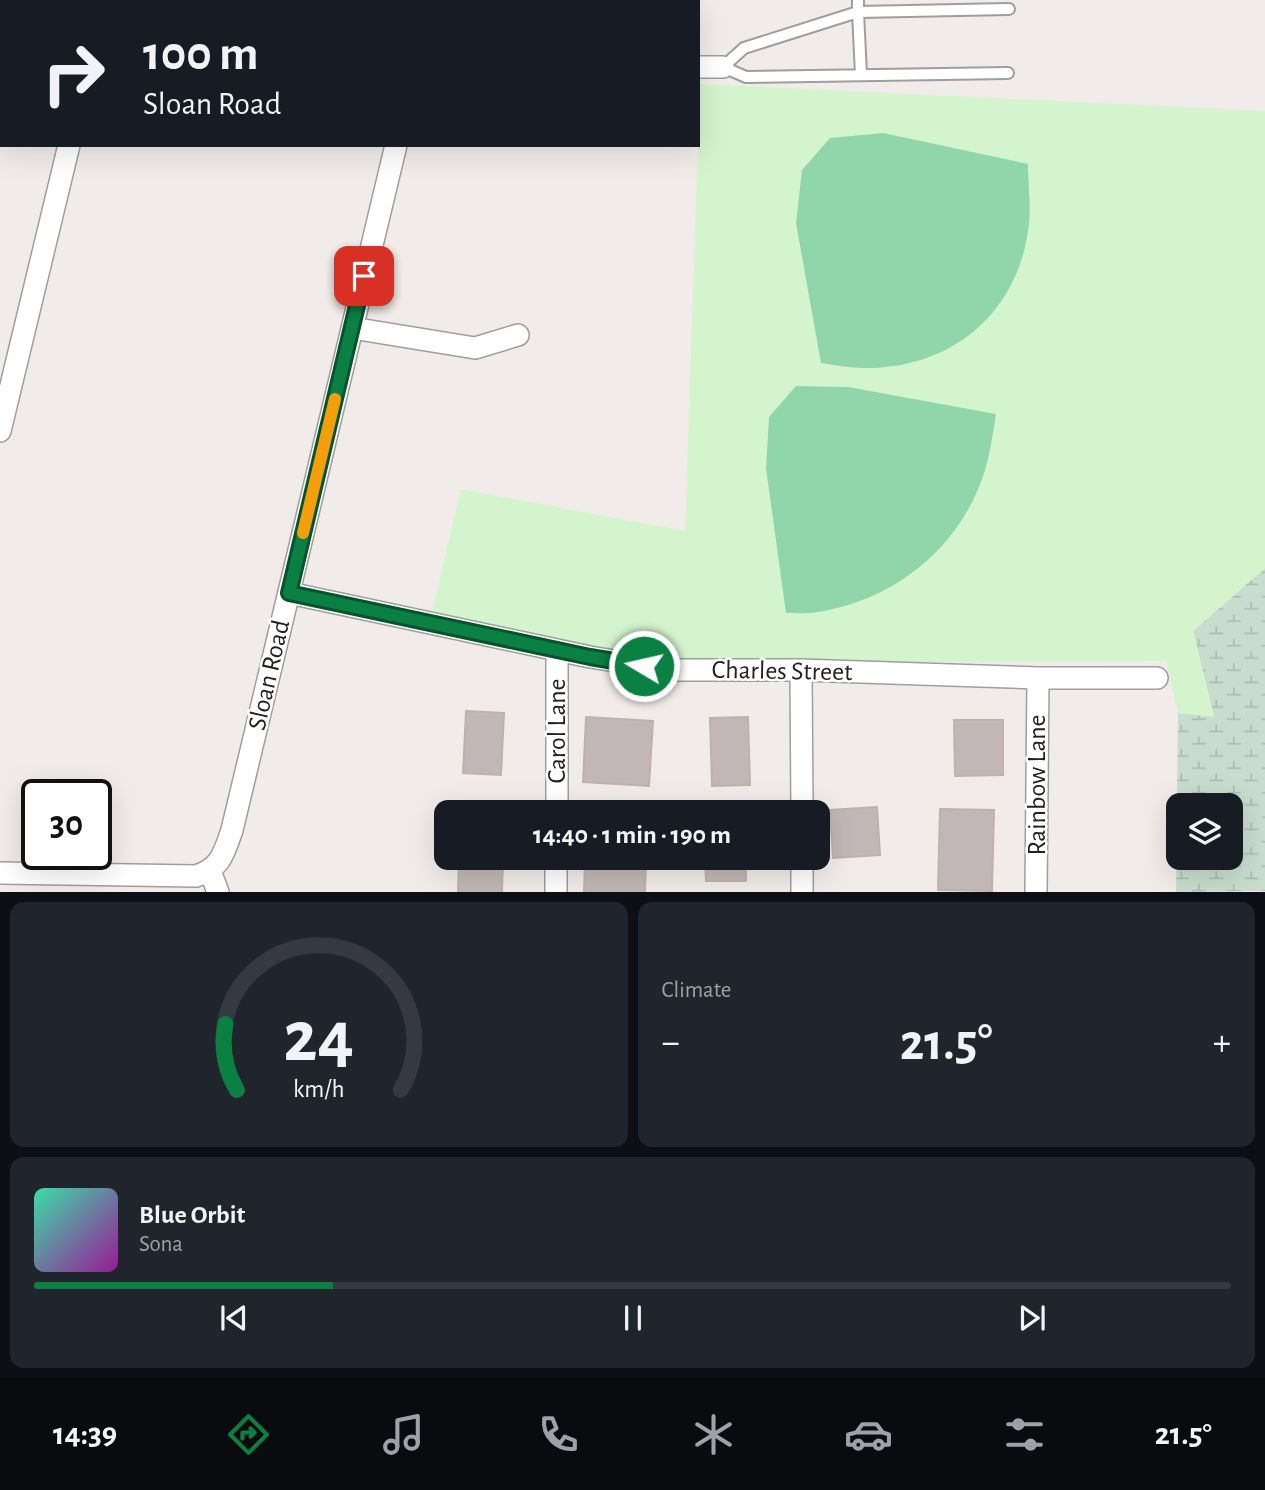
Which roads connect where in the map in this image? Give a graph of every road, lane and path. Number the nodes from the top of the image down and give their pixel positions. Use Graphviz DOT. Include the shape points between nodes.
graph roads {
  1 [pos="858,6"];
  2 [pos="1009,9"];
  3 [pos="700,67"];
  4 [pos="723,67"];
  5 [pos="1008,73"];
  6 [pos="861,75"];
  7 [pos="69,147"];
  8 [pos="396,147"];
  9 [pos="352,328"];
  10 [pos="518,335"];
  11 [pos="0,431"];
  12 [pos="289,593"];
  13 [pos="557,650"];
  14 [pos="801,670"];
  15 [pos="1038,678"];
  16 [pos="1157,678"];
  17 [pos="556,800"];
  18 [pos="802,800"];
  19 [pos="556,870"];
  20 [pos="802,870"];
  21 [pos="210,871"];
  22 [pos="0,873"];
  23 [pos="218,891"];
  24 [pos="556,891"];
  25 [pos="802,891"];
  26 [pos="1036,891"];
  1 -- 2 [label="lane"];
  1 -- 4 [label="lane" via="744,48"];
  1 -- 6 [label="lane"];
  3 -- 4 [label="street"];
  4 -- 6 [label="lane" via="746,78"];
  5 -- 6 [label="lane"];
  7 -- 11 [label="street"];
  8 -- 9 [label="street, Sloan Road"];
  9 -- 10 [label="street" via="475,348"];
  9 -- 12 [label="street, Sloan Road"];
  12 -- 13 [label="street, Charles Street"];
  12 -- 21 [label="street, Sloan Road" via="232,830 222,858"];
  13 -- 14 [label="street, Charles Street" via="671,670"];
  13 -- 17 [label="street, Carol Lane"];
  14 -- 15 [label="street, Charles Street"];
  14 -- 18 [label="street"];
  15 -- 16 [label="street, Charles Street"];
  15 -- 26 [label="street, Rainbow Lane"];
  19 -- 24 [label="street"];
  20 -- 25 [label="street"];
  21 -- 22 [label="street" via="196,876"];
  21 -- 23 [label="street"];
}
